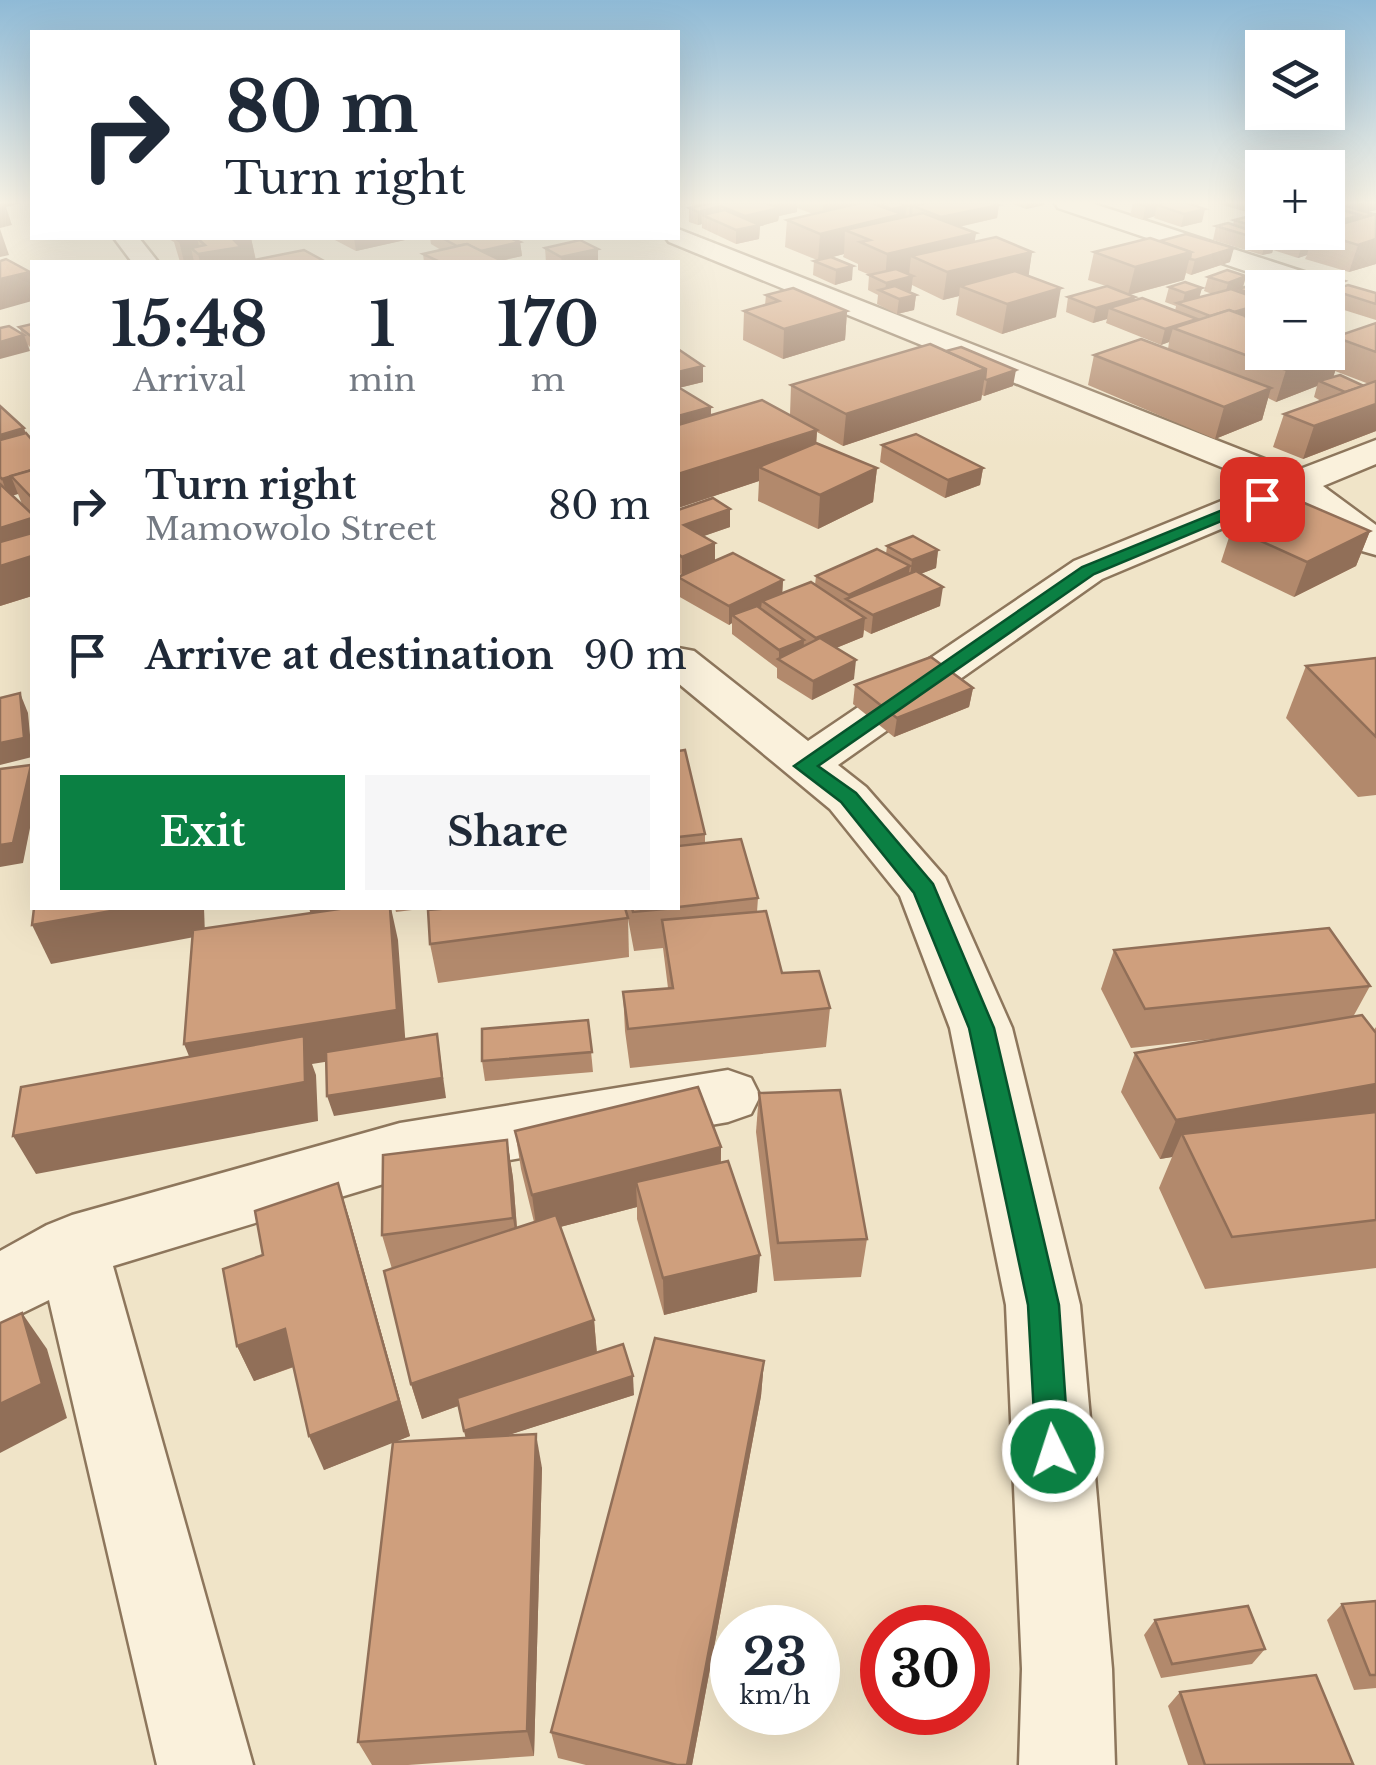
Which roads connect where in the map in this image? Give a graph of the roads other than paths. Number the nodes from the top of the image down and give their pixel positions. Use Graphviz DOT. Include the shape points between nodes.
graph roads {
  1 [pos="799,285"];
  2 [pos="1345,294"];
  3 [pos="1360,299"];
  4 [pos="1376,451"];
  5 [pos="1297,485"];
  6 [pos="1376,544"];
  7 [pos="680,663"];
  8 [pos="804,766"];
  9 [pos="728,1096"];
  10 [pos="72,1247"];
  11 [pos="0,1290"];
  12 [pos="205,1765"];
  13 [pos="1067,1765"];
  1 -- 5 [label="street"];
  2 -- 3 [label="street"];
  4 -- 5 [label="street"];
  5 -- 6 [label="street"];
  5 -- 8 [label="street" via="1088,570"];
  7 -- 8 [label="street"];
  8 -- 13 [label="street" via="848,798 924,890 981,1028 1043,1305 1067,1669"];
  9 -- 10 [label="street" via="400,1151"];
  10 -- 11 [label="street"];
  10 -- 12 [label="street"];
}
